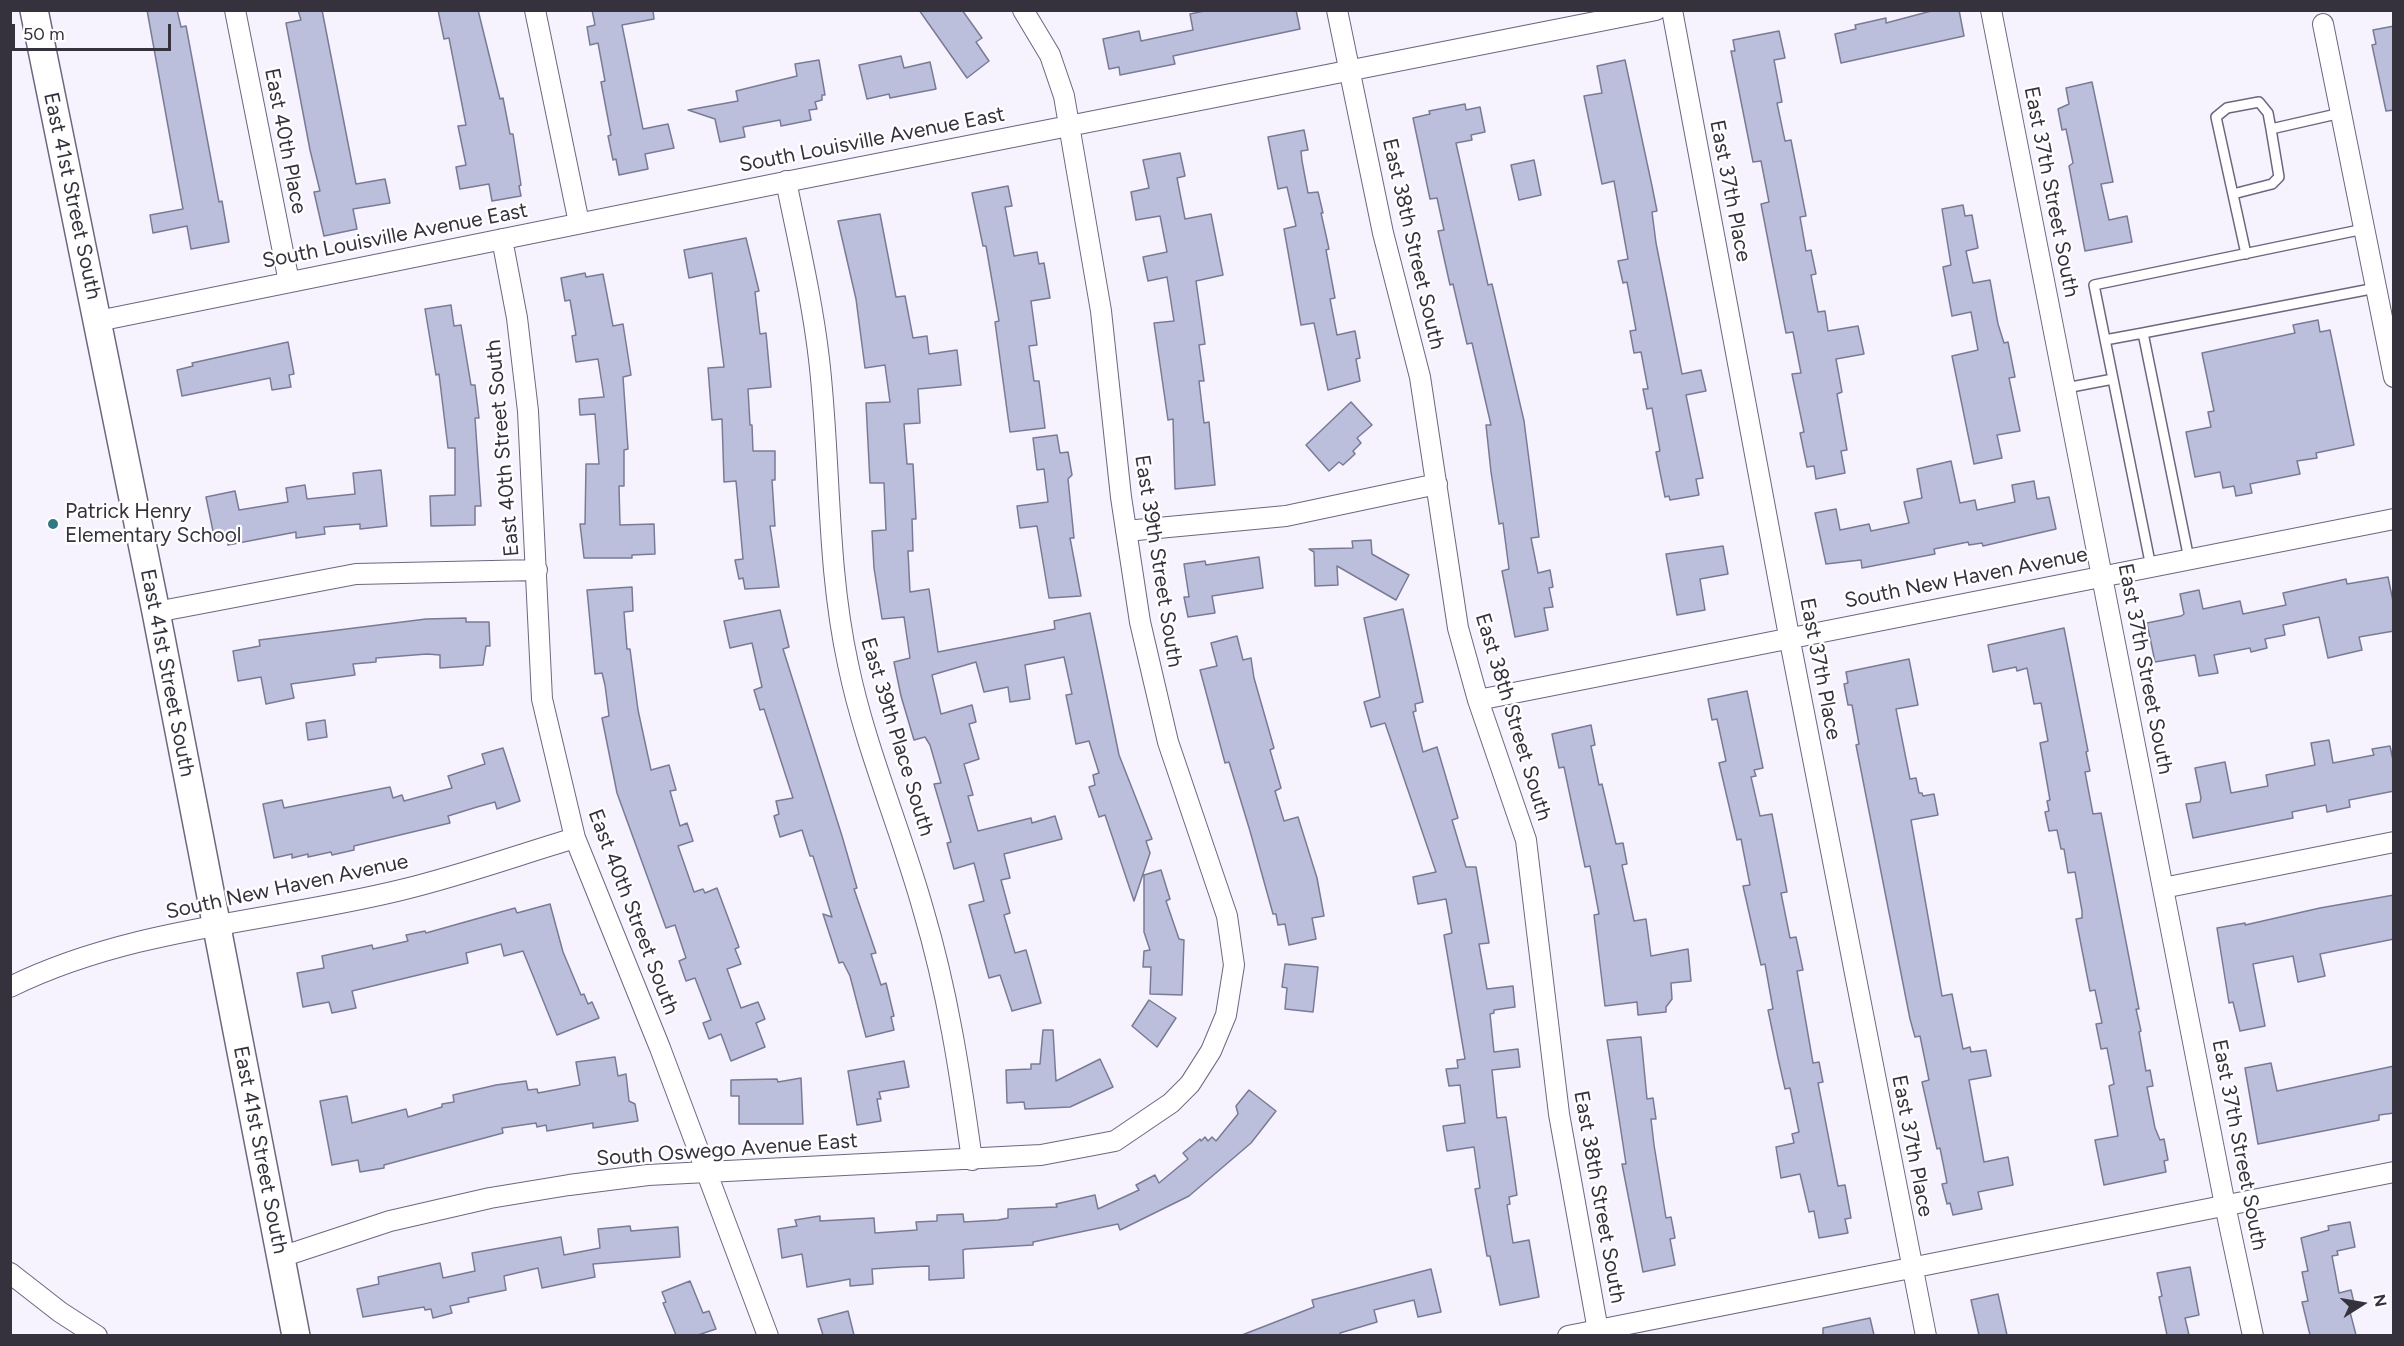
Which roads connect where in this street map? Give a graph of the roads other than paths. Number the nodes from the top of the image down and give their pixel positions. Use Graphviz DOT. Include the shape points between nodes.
graph roads {
  1 [pos="34,10"];
  2 [pos="235,10"];
  3 [pos="536,10"];
  4 [pos="1023,10"];
  5 [pos="1337,10"];
  6 [pos="1656,10"];
  7 [pos="1672,10"];
  8 [pos="1991,10"];
  9 [pos="2323,24"];
  10 [pos="1349,70"];
  11 [pos="2341,113"];
  12 [pos="1068,125"];
  13 [pos="2271,129"];
  14 [pos="786,181"];
  15 [pos="2233,194"];
  16 [pos="579,223"];
  17 [pos="2364,230"];
  18 [pos="502,239"];
  19 [pos="2246,254"];
  20 [pos="289,282"];
  21 [pos="2376,288"];
  22 [pos="98,321"];
  23 [pos="2143,333"];
  24 [pos="2105,340"];
  25 [pos="2394,377"];
  26 [pos="2113,379"];
  27 [pos="2066,388"];
  28 [pos="1437,484"];
  29 [pos="2394,519"];
  30 [pos="1126,531"];
  31 [pos="2189,560"];
  32 [pos="2151,567"];
  33 [pos="537,570"];
  34 [pos="2103,577"];
  35 [pos="156,612"];
  36 [pos="1789,636"];
  37 [pos="1478,700"];
  38 [pos="575,838"];
  39 [pos="2394,842"];
  40 [pos="2163,888"];
  41 [pos="215,926"];
  42 [pos="10,987"];
  43 [pos="1171,1103"];
  44 [pos="972,1160"];
  45 [pos="2394,1172"];
  46 [pos="706,1174"];
  47 [pos="2225,1205"];
  48 [pos="281,1257"];
  49 [pos="1911,1267"];
  50 [pos="10,1273"];
  51 [pos="1598,1333"];
  52 [pos="97,1335"];
  53 [pos="296,1335"];
  54 [pos="768,1335"];
  55 [pos="1568,1335"];
  56 [pos="1926,1335"];
  57 [pos="2253,1335"];
  1 -- 22 [label="main road, East 41st Street South"];
  2 -- 20 [label="street, East 40th Place"];
  3 -- 16 [label="street"];
  4 -- 12 [label="street, East 39th Street South" via="1058,74"];
  5 -- 10 [label="street, East 38th Street South"];
  6 -- 10 [label="street, South Louisville Avenue East"];
  7 -- 36 [label="street, East 37th Place"];
  8 -- 27 [label="street, East 37th Street South"];
  9 -- 11 [label="street"];
  10 -- 12 [label="street, South Louisville Avenue East"];
  10 -- 28 [label="street, East 38th Street South" via="1383,233 1420,376"];
  11 -- 13 [label="lane"];
  11 -- 17 [label="street"];
  12 -- 14 [label="street, South Louisville Avenue East"];
  12 -- 30 [label="street, East 39th Street South" via="1103,323"];
  13 -- 15 [label="lane" via="2279,177 2272,184"];
  13 -- 15 [label="lane" via="2268,113 2259,102 2227,108 2217,117"];
  14 -- 16 [label="street, South Louisville Avenue East"];
  14 -- 44 [label="street, East 39th Place South" via="819,359 838,615 869,741 906,850 939,968 954,1030"];
  15 -- 19 [label="lane"];
  16 -- 18 [label="street, South Louisville Avenue East"];
  17 -- 19 [label="lane"];
  17 -- 21 [label="street"];
  18 -- 20 [label="street, South Louisville Avenue East"];
  18 -- 33 [label="street, East 40th Street South" via="528,404"];
  19 -- 24 [label="lane" via="2094,285"];
  20 -- 22 [label="street, South Louisville Avenue East"];
  21 -- 23 [label="lane"];
  21 -- 25 [label="street"];
  22 -- 35 [label="main road, East 41st Street South"];
  23 -- 24 [label="lane"];
  23 -- 31 [label="lane"];
  24 -- 26 [label="lane"];
  26 -- 27 [label="lane"];
  26 -- 32 [label="lane"];
  27 -- 34 [label="street, East 37th Street South"];
  28 -- 30 [label="street" via="1286,516"];
  28 -- 37 [label="street, East 38th Street South" via="1456,620"];
  29 -- 31 [label="street, South New Haven Avenue"];
  30 -- 43 [label="street, East 39th Street South" via="1153,684 1168,742 1227,916 1234,965 1221,1030 1190,1084"];
  31 -- 32 [label="street, South New Haven Avenue"];
  32 -- 34 [label="street, South New Haven Avenue"];
  33 -- 35 [label="street" via="356,574"];
  33 -- 38 [label="street, East 40th Street South" via="542,699"];
  34 -- 36 [label="street, South New Haven Avenue"];
  34 -- 40 [label="street, East 37th Street South"];
  35 -- 41 [label="main road, East 41st Street South"];
  36 -- 37 [label="street, South New Haven Avenue"];
  36 -- 49 [label="street, East 37th Place"];
  37 -- 51 [label="street, East 38th Street South" via="1526,840 1559,1114"];
  38 -- 41 [label="street, South New Haven Avenue" via="402,890"];
  38 -- 46 [label="street, East 40th Street South"];
  39 -- 40 [label="street"];
  40 -- 47 [label="street, East 37th Street South"];
  41 -- 42 [label="street, South New Haven Avenue" via="90,955"];
  41 -- 48 [label="main road, East 41st Street South"];
  43 -- 44 [label="street, South Oswego Avenue East" via="1115,1141 1041,1155"];
  44 -- 46 [label="street, South Oswego Avenue East"];
  45 -- 47 [label="street"];
  46 -- 48 [label="street, South Oswego Avenue East" via="648,1175 489,1198 390,1221"];
  46 -- 54 [label="street, East 40th Street South"];
  47 -- 49 [label="street"];
  47 -- 57 [label="street, East 37th Street South"];
  48 -- 53 [label="main road, East 41st Street South"];
  49 -- 51 [label="street"];
  49 -- 56 [label="street, East 37th Place"];
  50 -- 52 [label="street"];
  51 -- 55 [label="street"];
}
